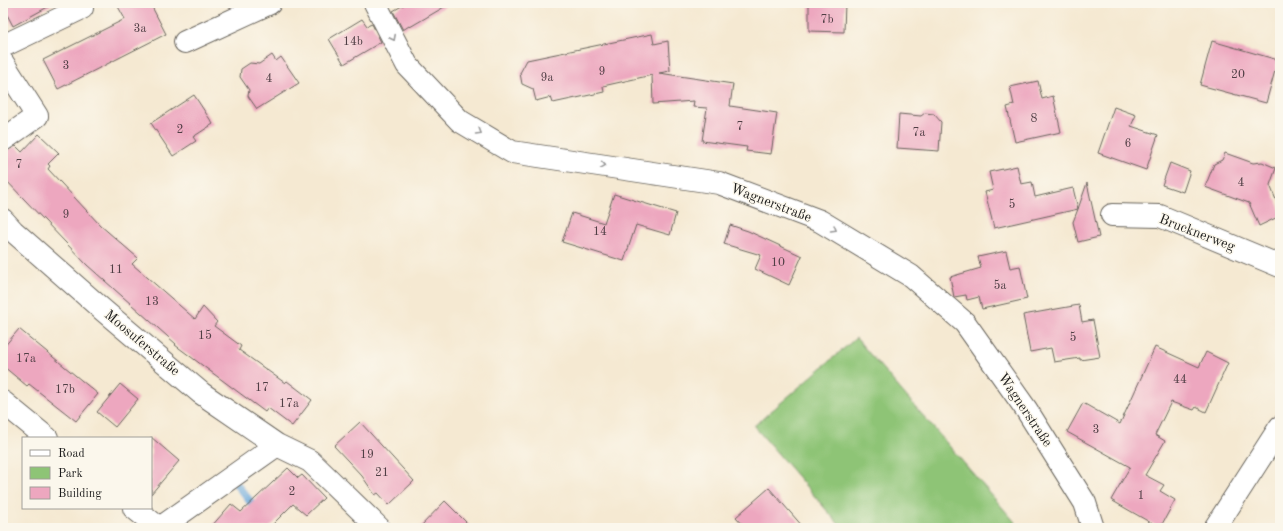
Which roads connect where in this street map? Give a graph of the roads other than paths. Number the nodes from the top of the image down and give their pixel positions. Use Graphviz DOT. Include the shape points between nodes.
graph roads {
  1 [pos="270,3"];
  2 [pos="375,3"];
  3 [pos="82,8"];
  4 [pos="185,42"];
  5 [pos="3,46"];
  6 [pos="3,63"];
  7 [pos="3,140"];
  8 [pos="1112,215"];
  9 [pos="6,231"];
  10 [pos="1280,266"];
  11 [pos="3,402"];
  12 [pos="1280,427"];
  13 [pos="46,437"];
  14 [pos="277,445"];
  15 [pos="135,509"];
  16 [pos="159,528"];
  17 [pos="379,528"];
  18 [pos="1093,528"];
  19 [pos="1215,528"];
  1 -- 4 [label="street"];
  2 -- 18 [label="street, Wagnerstraße, one-way" via="407,65 460,121 512,152 719,183 820,221 911,276 965,323 1026,409 1081,496"];
  3 -- 5 [label="street"];
  6 -- 7 [label="street" via="37,116"];
  8 -- 10 [label="street, Brucknerweg" via="1160,216"];
  9 -- 14 [label="street, Moosuferstraße" via="201,393"];
  11 -- 13 [label="street"];
  12 -- 19 [label="street"];
  14 -- 16 [label="street"];
  14 -- 17 [label="street, Moosuferstraße" via="310,461"];
  15 -- 16 [label="street"];
}
